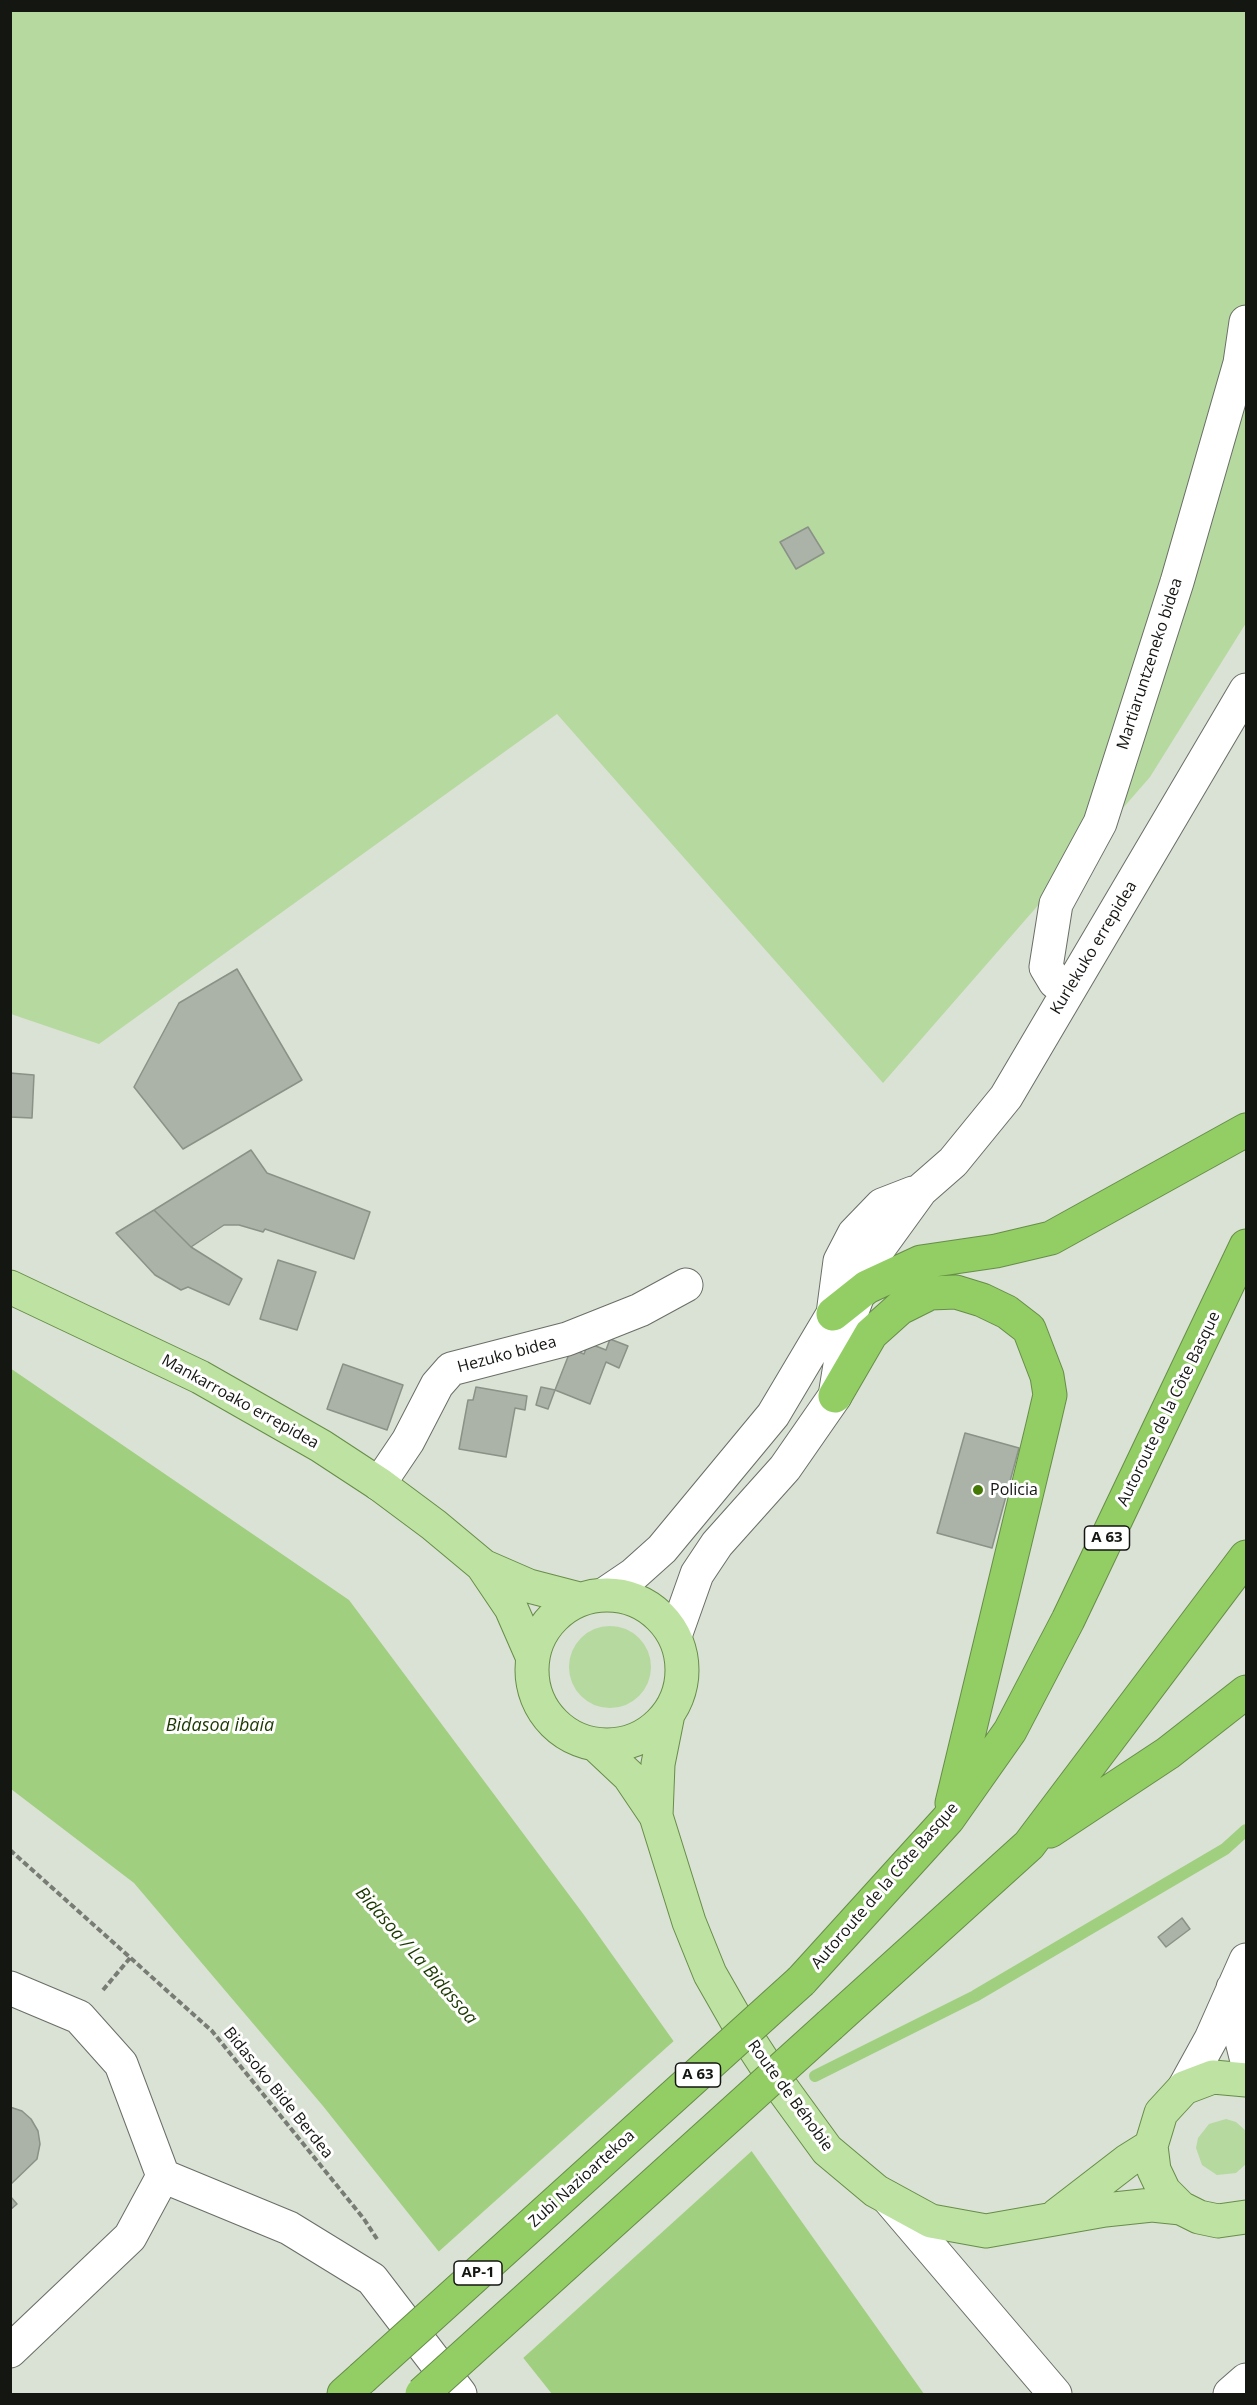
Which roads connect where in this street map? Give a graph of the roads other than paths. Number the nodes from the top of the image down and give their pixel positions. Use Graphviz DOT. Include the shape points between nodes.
graph roads {
  1 [pos="1246,322"];
  2 [pos="1246,690"];
  3 [pos="1068,992"];
  4 [pos="1246,1130"];
  5 [pos="921,1190"];
  6 [pos="1246,1246"];
  7 [pos="686,1285"];
  8 [pos="10,1287"];
  9 [pos="859,1293"];
  10 [pos="833,1314"];
  11 [pos="835,1396"];
  12 [pos="379,1484"];
  13 [pos="1246,1557"];
  14 [pos="482,1565"];
  15 [pos="592,1596"];
  16 [pos="675,1636"];
  17 [pos="532,1656"];
  18 [pos="1246,1692"];
  19 [pos="668,1714"];
  20 [pos="596,1745"];
  21 [pos="656,1816"];
  22 [pos="948,1820"];
  23 [pos="1029,1845"];
  24 [pos="1240,1974"];
  25 [pos="801,1981"];
  26 [pos="10,1988"];
  27 [pos="1246,2057"];
  28 [pos="1246,2080"];
  29 [pos="1184,2088"];
  30 [pos="1151,2146"];
  31 [pos="594,2168"];
  32 [pos="163,2176"];
  33 [pos="887,2197"];
  34 [pos="1181,2208"];
  35 [pos="1246,2217"];
  36 [pos="1050,2219"];
  37 [pos="10,2351"];
  38 [pos="1246,2380"];
  39 [pos="353,2386"];
  40 [pos="422,2394"];
  41 [pos="460,2394"];
  42 [pos="1055,2394"];
  43 [pos="1230,2394"];
  1 -- 3 [label="street, Martiaruntzeneko bidea" via="1240,363 1183,561 1100,823 1056,904 1046,967 1055,982"];
  2 -- 3 [label="street, Kurlekuko errepidea"];
  3 -- 5 [label="street, Kurlekuko errepidea" via="1006,1097 952,1162"];
  4 -- 9 [label="highway" via="1051,1238 921,1262"];
  5 -- 9 [label="street" via="871,1259"];
  5 -- 10 [label="street" via="882,1205 854,1234 840,1261"];
  6 -- 22 [label="highway, Autoroute de la Côte Basque / A 63" via="1068,1620 1010,1731"];
  7 -- 12 [label="street, Hezuko bidea" via="640,1310 567,1339 451,1369 437,1385 408,1441"];
  8 -- 12 [label="main road, Mankarroako errepidea" via="221,1388"];
  9 -- 10 [label="highway"];
  9 -- 11 [label="street" via="846,1328"];
  10 -- 15 [label="street" via="774,1416 662,1549 633,1575"];
  11 -- 16 [label="street" via="785,1468 717,1544 697,1574"];
  11 -- 22 [label="highway" via="871,1334 900,1308 930,1293 956,1292 1007,1312 1029,1329 1047,1376 1050,1395"];
  12 -- 14 [label="main road, Mankarroako errepidea"];
  13 -- 23 [label="highway"];
  14 -- 15 [label="main road, Mankarroako errepidea" via="529,1586"];
  14 -- 17 [label="main road, Mankarroako errepidea" via="511,1608"];
  15 -- 16 [label="main road" via="626,1596 646,1604 663,1618"];
  15 -- 17 [label="main road" via="548,1622"];
  16 -- 19 [label="main road" via="683,1676"];
  17 -- 20 [label="main road" via="531,1676 545,1714 559,1729"];
  18 -- 23 [label="highway" via="1168,1753"];
  19 -- 20 [label="main road" via="637,1740"];
  19 -- 21 [label="main road, Route de Béhobie" via="658,1764"];
  20 -- 21 [label="main road, Route de Béhobie" via="629,1776"];
  21 -- 33 [label="main road, Route de Béhobie" via="689,1922 710,1974 738,2023 827,2150"];
  22 -- 25 [label="highway, Autoroute de la Côte Basque / A 63"];
  23 -- 40 [label="highway, bridge"];
  24 -- 27 [label="street" via="1235,2013"];
  24 -- 29 [label="street"];
  25 -- 31 [label="highway, Zubi Nazioartekoa / A 63, bridge"];
  26 -- 32 [label="street" via="79,2017 121,2064"];
  28 -- 29 [label="main road" via="1213,2077"];
  29 -- 30 [label="main road" via="1161,2113"];
  30 -- 34 [label="main road" via="1154,2169 1164,2191"];
  30 -- 36 [label="main road, Route de Béhobie"];
  31 -- 39 [label="highway, Zubi Nazioartekoa / AP-1, bridge"];
  32 -- 37 [label="street" via="130,2237"];
  32 -- 41 [label="street" via="289,2228 372,2279"];
  33 -- 36 [label="main road, Route de Béhobie" via="931,2221 986,2230"];
  33 -- 42 [label="street"];
  34 -- 35 [label="main road" via="1218,2222"];
  34 -- 36 [label="main road, Route de Béhobie" via="1152,2205"];
  38 -- 43 [label="street"];
}
